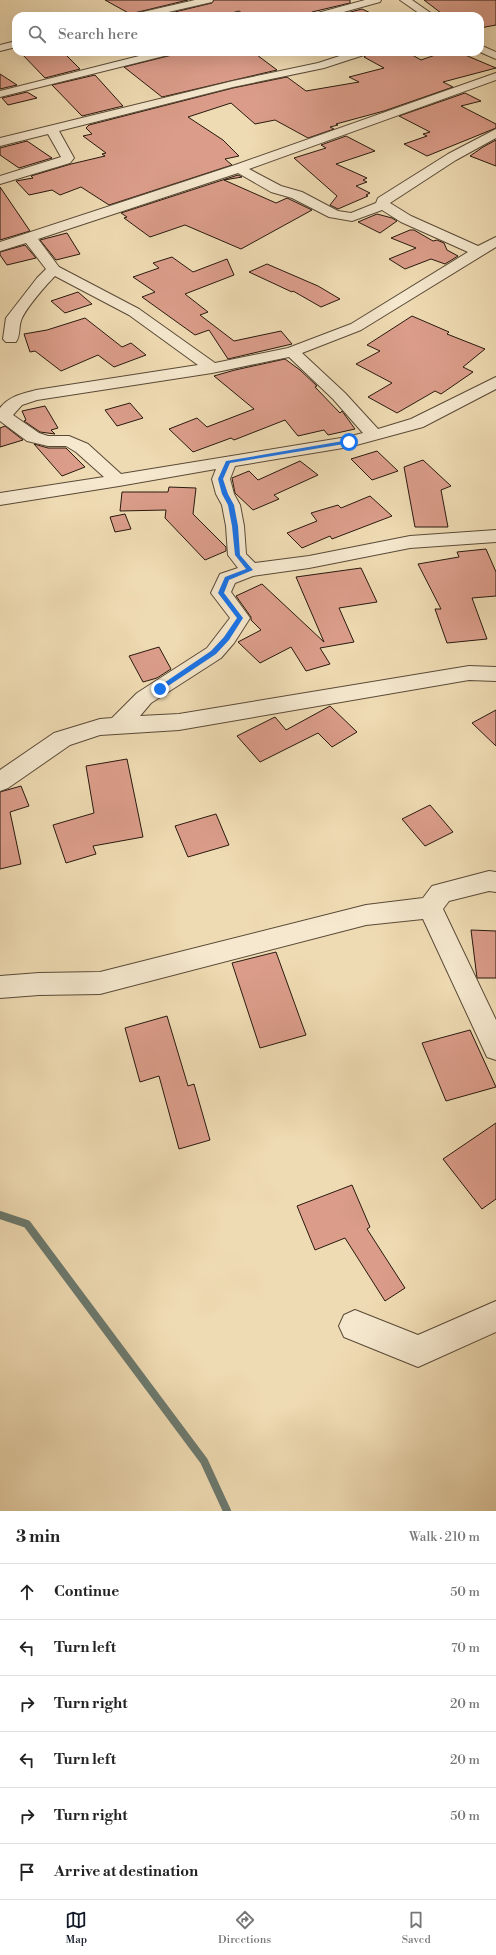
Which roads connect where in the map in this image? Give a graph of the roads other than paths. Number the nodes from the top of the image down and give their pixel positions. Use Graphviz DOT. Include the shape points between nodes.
graph roads {
  1 [pos="208,0"];
  2 [pos="376,0"];
  3 [pos="405,0"];
  4 [pos="156,12"];
  5 [pos="332,12"];
  6 [pos="424,12"];
  7 [pos="12,45"];
  8 [pos="0,48"];
  9 [pos="484,50"];
  10 [pos="152,56"];
  11 [pos="351,56"];
  12 [pos="496,56"];
  13 [pos="496,76"];
  14 [pos="0,94"];
  15 [pos="52,130"];
  16 [pos="496,133"];
  17 [pos="0,142"];
  18 [pos="239,168"];
  19 [pos="0,180"];
  20 [pos="383,205"];
  21 [pos="29,237"];
  22 [pos="496,241"];
  23 [pos="0,247"];
  24 [pos="479,252"];
  25 [pos="54,270"];
  26 [pos="11,339"];
  27 [pos="292,352"];
  28 [pos="212,368"];
  29 [pos="496,382"];
  30 [pos="2,416"];
  31 [pos="374,435"];
  32 [pos="228,462"];
  33 [pos="119,481"];
  34 [pos="0,499"];
  35 [pos="496,536"];
  36 [pos="250,570"];
  37 [pos="496,674"];
  38 [pos="118,726"];
  39 [pos="0,782"];
  40 [pos="496,882"];
  41 [pos="430,908"];
  42 [pos="0,987"];
  43 [pos="496,1048"];
  44 [pos="496,1316"];
  45 [pos="355,1326"];
  1 -- 4 [label="street"];
  2 -- 5 [label="street"];
  3 -- 6 [label="street"];
  7 -- 8 [label="street"];
  9 -- 12 [label="street"];
  10 -- 14 [label="street"];
  11 -- 15 [label="street" via="320,66 233,84"];
  13 -- 18 [label="street"];
  15 -- 17 [label="street"];
  15 -- 19 [label="street" via="68,158 66,160"];
  16 -- 20 [label="street" via="452,156 386,198 382,201"];
  18 -- 20 [label="street" via="276,189 297,195 334,214 352,217"];
  18 -- 21 [label="street"];
  20 -- 24 [label="street" via="406,219"];
  21 -- 23 [label="street"];
  21 -- 25 [label="street"];
  22 -- 24 [label="street"];
  24 -- 27 [label="street" via="356,327"];
  25 -- 26 [label="street" via="42,281 14,318"];
  25 -- 28 [label="street" via="134,312"];
  27 -- 28 [label="street"];
  27 -- 31 [label="street" via="339,396"];
  28 -- 30 [label="street" via="36,394 17,400 7,407"];
  29 -- 31 [label="street" via="417,423"];
  30 -- 33 [label="street" via="32,437 69,441 82,448"];
  31 -- 32 [label="street" via="349,442"];
  32 -- 33 [label="street"];
  32 -- 36 [label="street" via="221,479 231,505 237,555"];
  33 -- 34 [label="street"];
  35 -- 36 [label="street" via="410,542 309,562"];
  36 -- 38 [label="street" via="227,579 221,593 240,618 227,638 214,653 144,698"];
  37 -- 38 [label="street" via="469,673 179,722"];
  38 -- 39 [label="street" via="100,727 62,739"];
  40 -- 41 [label="street" via="489,881 441,893"];
  41 -- 42 [label="street" via="366,914 100,983"];
  41 -- 43 [label="street"];
  44 -- 45 [label="street" via="418,1351"];
}
